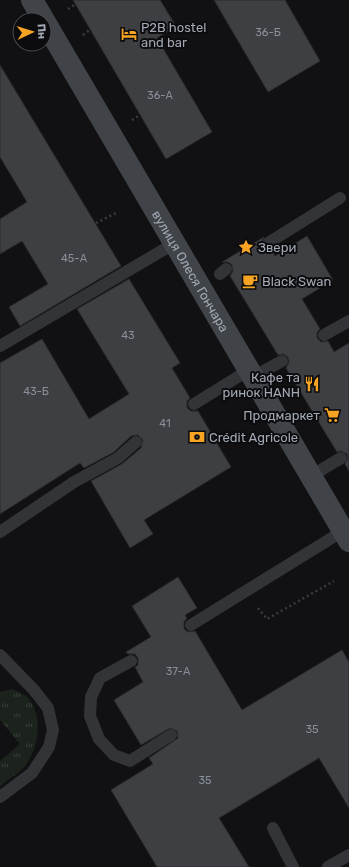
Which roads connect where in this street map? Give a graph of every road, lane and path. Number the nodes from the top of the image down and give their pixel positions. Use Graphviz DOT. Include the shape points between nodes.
graph roads {
  1 [pos="32,0"];
  2 [pos="76,4"];
  3 [pos="68,9"];
  4 [pos="91,30"];
  5 [pos="83,34"];
  6 [pos="140,115"];
  7 [pos="132,120"];
  8 [pos="340,198"];
  9 [pos="118,212"];
  10 [pos="96,223"];
  11 [pos="175,243"];
  12 [pos="268,243"];
  13 [pos="349,321"];
  14 [pos="324,335"];
  15 [pos="0,346"];
  16 [pos="282,361"];
  17 [pos="251,374"];
  18 [pos="194,404"];
  19 [pos="136,442"];
  20 [pos="341,458"];
  21 [pos="310,476"];
  22 [pos="0,532"];
  23 [pos="346,536"];
  24 [pos="334,581"];
  25 [pos="246,591"];
  26 [pos="191,625"];
  27 [pos="0,655"];
  28 [pos="131,661"];
  29 [pos="171,735"];
  30 [pos="0,797"];
  31 [pos="273,828"];
  32 [pos="349,855"];
  33 [pos="293,867"];
  34 [pos="328,867"];
  1 -- 11 [label="street, вулиця Олеся Гончара"];
  2 -- 3 [label="path"];
  4 -- 5 [label="path"];
  6 -- 7 [label="path"];
  8 -- 12 [label="lane"];
  9 -- 10 [label="path"];
  11 -- 15 [label="lane"];
  11 -- 17 [label="street, вулиця Олеся Гончара"];
  13 -- 14 [label="lane"];
  16 -- 17 [label="lane"];
  17 -- 18 [label="lane"];
  17 -- 21 [label="street, вулиця Олеся Гончара"];
  19 -- 22 [label="lane" via="118,458 74,482"];
  20 -- 21 [label="lane"];
  21 -- 23 [label="street, вулиця Олеся Гончара"];
  23 -- 25 [label="lane"];
  24 -- 25 [label="path" via="266,619"];
  25 -- 26 [label="lane"];
  27 -- 30 [label="lane" via="48,708 53,730 49,747 32,774"];
  28 -- 29 [label="lane" via="100,678 91,697 90,716 99,739 114,755 130,761"];
  31 -- 33 [label="lane"];
  32 -- 34 [label="lane"];
}
